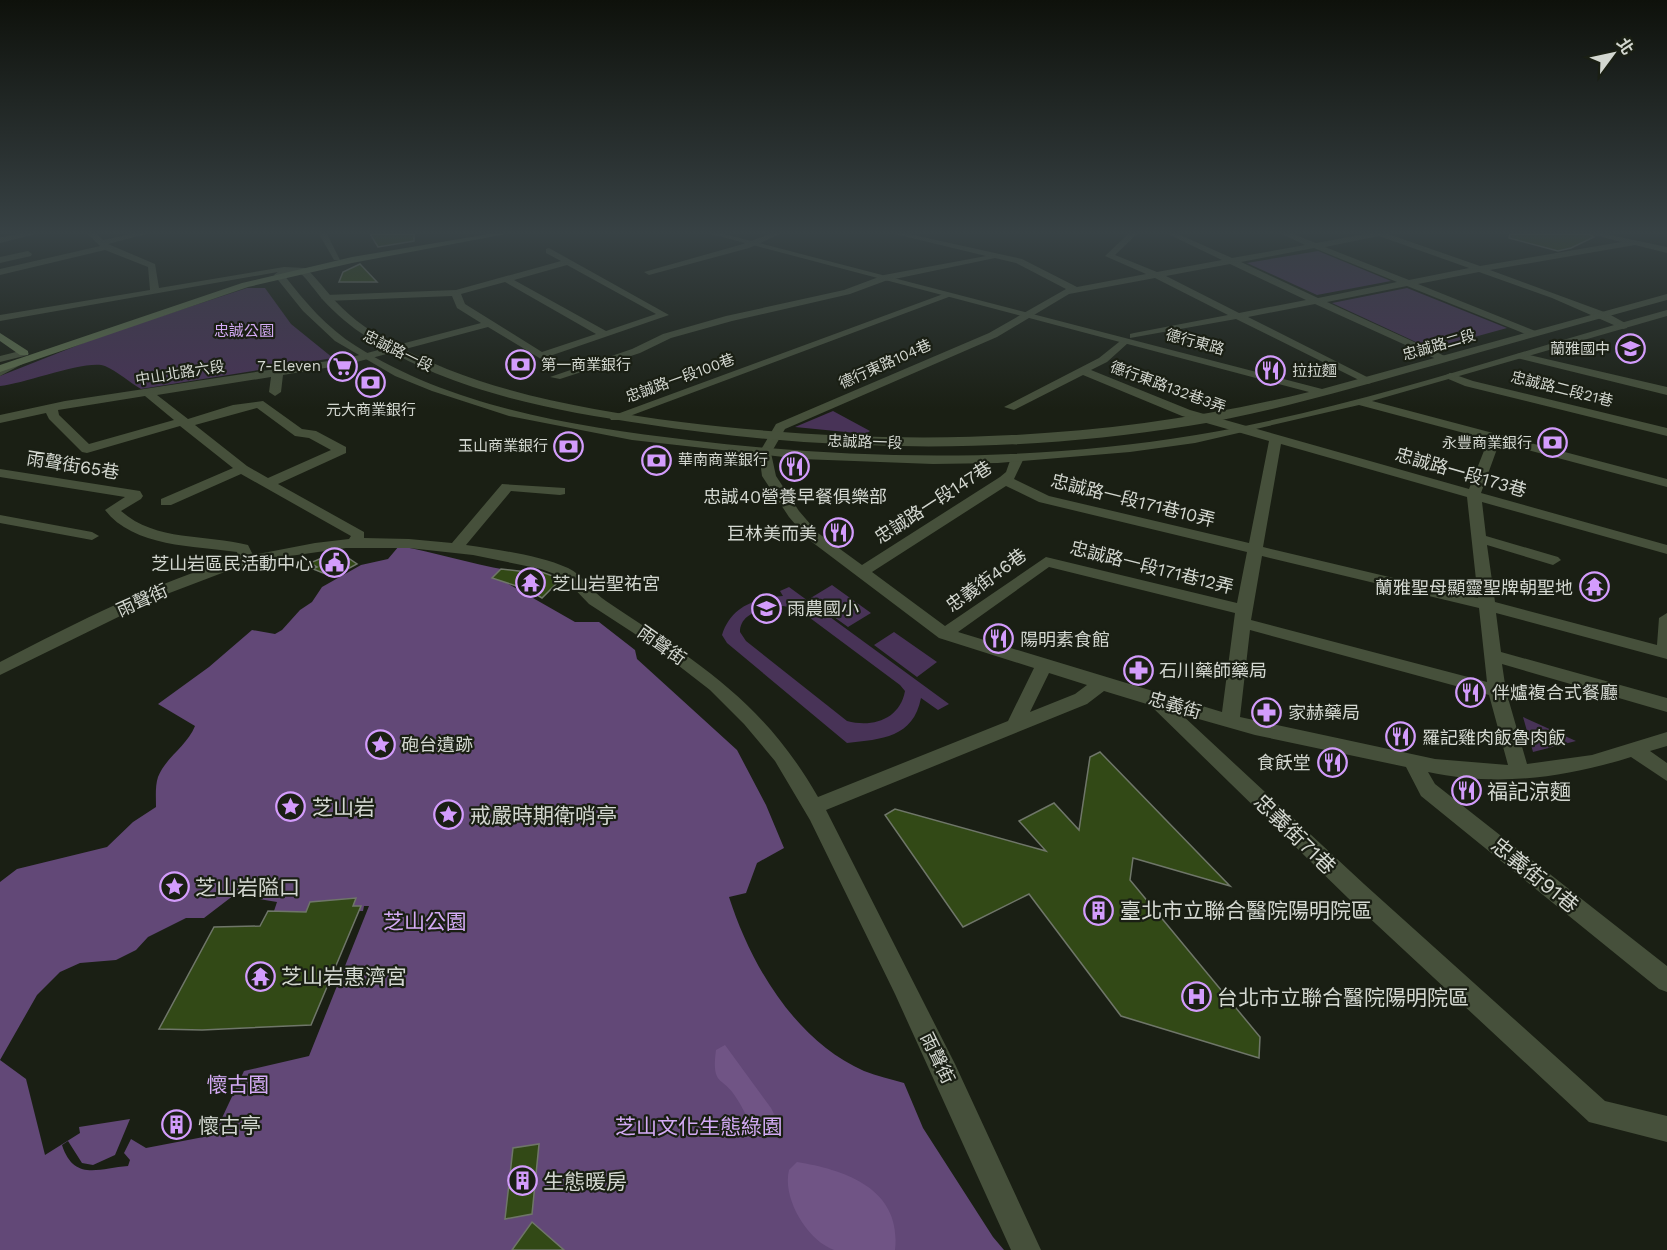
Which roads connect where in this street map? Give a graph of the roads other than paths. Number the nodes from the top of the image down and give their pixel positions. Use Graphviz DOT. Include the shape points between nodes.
graph roads {
  1 [pos="147,292"];
  2 [pos="220,292"];
  3 [pos="296,292"];
  4 [pos="321,292"];
  5 [pos="449,292"];
  6 [pos="456,292"];
  7 [pos="530,292"];
  8 [pos="623,292"];
  9 [pos="842,292"];
  10 [pos="938,292"];
  11 [pos="1069,292"];
  12 [pos="1191,292"];
  13 [pos="1300,292"];
  14 [pos="1357,292"];
  15 [pos="1431,292"];
  16 [pos="1541,292"];
  17 [pos="949,295"];
  18 [pos="1667,297"];
  19 [pos="326,298"];
  20 [pos="1316,300"];
  21 [pos="1667,313"];
  22 [pos="1602,315"];
  23 [pos="1029,316"];
  24 [pos="1238,316"];
  25 [pos="0,318"];
  26 [pos="488,324"];
  27 [pos="1623,326"];
  28 [pos="1534,334"];
  29 [pos="605,335"];
  30 [pos="0,336"];
  31 [pos="1129,338"];
  32 [pos="391,348"];
  33 [pos="364,356"];
  34 [pos="1521,356"];
  35 [pos="23,357"];
  36 [pos="1443,359"];
  37 [pos="0,361"];
  38 [pos="1081,370"];
  39 [pos="0,371"];
  40 [pos="277,373"];
  41 [pos="1450,376"];
  42 [pos="556,377"];
  43 [pos="1367,381"];
  44 [pos="1667,391"];
  45 [pos="152,392"];
  46 [pos="275,392"];
  47 [pos="1323,393"];
  48 [pos="1360,402"];
  49 [pos="1010,407"];
  50 [pos="52,408"];
  51 [pos="615,417"];
  52 [pos="0,419"];
  53 [pos="1206,419"];
  54 [pos="183,423"];
  55 [pos="1244,430"];
  56 [pos="1667,432"];
  57 [pos="772,438"];
  58 [pos="1276,438"];
  59 [pos="1495,438"];
  60 [pos="765,453"];
  61 [pos="1017,458"];
  62 [pos="242,469"];
  63 [pos="0,473"];
  64 [pos="1005,480"];
  65 [pos="268,483"];
  66 [pos="1667,483"];
  67 [pos="560,491"];
  68 [pos="1474,495"];
  69 [pos="166,502"];
  70 [pos="0,519"];
  71 [pos="92,536"];
  72 [pos="1478,538"];
  73 [pos="355,542"];
  74 [pos="457,546"];
  75 [pos="1256,550"];
  76 [pos="1667,550"];
  77 [pos="247,560"];
  78 [pos="1553,560"];
  79 [pos="1051,562"];
  80 [pos="861,572"];
  81 [pos="1487,605"];
  82 [pos="1244,617"];
  83 [pos="1667,618"];
  84 [pos="945,634"];
  85 [pos="1666,653"];
  86 [pos="1492,655"];
  87 [pos="1044,665"];
  88 [pos="0,669"];
  89 [pos="1102,683"];
  90 [pos="1497,692"];
  91 [pos="1154,700"];
  92 [pos="1667,705"];
  93 [pos="1230,721"];
  94 [pos="1016,723"];
  95 [pos="1667,739"];
  96 [pos="1634,750"];
  97 [pos="1413,762"];
  98 [pos="1520,773"];
  99 [pos="1667,773"];
  100 [pos="813,807"];
  101 [pos="1665,977"];
  102 [pos="1667,1129"];
  103 [pos="1026,1250"];
  1 -- 25 [label="street"];
  2 -- 35 [label="main road"];
  3 -- 33 [label="street, 忠誠路一段" via="314,318"];
  4 -- 19 [label="street, 忠誠路一段"];
  5 -- 19 [label="street"];
  6 -- 26 [label="street" via="461,306"];
  7 -- 29 [label="street"];
  8 -- 29 [label="street" via="664,315"];
  9 -- 42 [label="street" via="667,336 636,351"];
  10 -- 17 [label="street, 德行東路"];
  11 -- 23 [label="street, 德行東路104巷"];
  12 -- 24 [label="street"];
  13 -- 20 [label="street"];
  14 -- 20 [label="street"];
  15 -- 28 [label="street"];
  16 -- 22 [label="street"];
  17 -- 23 [label="street, 德行東路"];
  17 -- 51 [label="street, 忠誠路一段100巷"];
  18 -- 22 [label="street, 忠誠路二段"];
  19 -- 32 [label="street, 忠誠路一段"];
  20 -- 24 [label="street"];
  20 -- 36 [label="street"];
  21 -- 27 [label="street, 忠誠路二段"];
  22 -- 27 [label="street"];
  22 -- 28 [label="street, 忠誠路二段"];
  23 -- 31 [label="street, 德行東路"];
  23 -- 57 [label="street, 德行東路104巷" via="780,427"];
  24 -- 31 [label="street"];
  24 -- 43 [label="street"];
  26 -- 29 [label="street" via="541,356"];
  26 -- 32 [label="street, 中山北路六段"];
  27 -- 34 [label="street, 忠誠路二段"];
  28 -- 36 [label="street, 忠誠路二段"];
  30 -- 35 [label="main road"];
  31 -- 38 [label="street" via="1103,360"];
  31 -- 47 [label="street, 德行東路"];
  32 -- 33 [label="street, 中山北路六段"];
  32 -- 51 [label="street, 忠誠路一段" via="496,388"];
  33 -- 40 [label="street, 中山北路六段"];
  33 -- 60 [label="street, 忠誠路一段" via="461,397 563,424 632,437"];
  34 -- 41 [label="street, 忠誠路二段"];
  34 -- 44 [label="street"];
  35 -- 37 [label="main road"];
  35 -- 39 [label="street"];
  36 -- 43 [label="street, 忠誠路二段"];
  38 -- 49 [label="street"];
  38 -- 53 [label="street, 德行東路132巷3弄"];
  40 -- 45 [label="street, 中山北路六段"];
  40 -- 46 [label="street"];
  41 -- 48 [label="street, 忠誠路二段"];
  41 -- 56 [label="street, 忠誠路二段21巷"];
  43 -- 47 [label="street, 忠誠路二段"];
  45 -- 50 [label="street, 中山北路六段"];
  45 -- 54 [label="street" via="151,396"];
  47 -- 48 [label="street, 德行東路"];
  47 -- 53 [label="street, 忠誠路一段"];
  48 -- 55 [label="street, 忠誠路一段"];
  48 -- 59 [label="street, 德行東路"];
  50 -- 52 [label="street, 中山北路六段"];
  50 -- 54 [label="street" via="54,416 87,449"];
  51 -- 57 [label="street, 忠誠路一段"];
  53 -- 55 [label="street, 德行東路132巷3弄"];
  53 -- 57 [label="street, 忠誠路一段" via="994,442"];
  54 -- 62 [label="street"];
  54 -- 65 [label="street" via="259,404 299,433 312,434 340,450"];
  55 -- 58 [label="street, 忠誠路一段173巷"];
  55 -- 61 [label="street, 忠誠路一段" via="1138,447"];
  57 -- 60 [label="street, 德行東路104巷"];
  58 -- 68 [label="street, 忠誠路一段173巷"];
  58 -- 75 [label="street"];
  59 -- 66 [label="street, 德行東路"];
  59 -- 68 [label="street"];
  60 -- 61 [label="street, 忠誠路一段" via="850,459"];
  60 -- 80 [label="street, 忠義街" via="769,476 794,514 813,536"];
  61 -- 64 [label="street, 忠誠路一段147巷"];
  62 -- 65 [label="street"];
  62 -- 69 [label="street"];
  63 -- 77 [label="street, 雨聲街65巷" via="135,494 112,510 122,520 149,533 243,548"];
  64 -- 75 [label="street, 忠誠路一段171巷10弄" via="1044,499"];
  64 -- 80 [label="street, 忠誠路一段147巷"];
  65 -- 73 [label="street" via="359,535"];
  67 -- 74 [label="street" via="507,487"];
  68 -- 72 [label="street"];
  68 -- 76 [label="street, 忠誠路一段173巷"];
  70 -- 71 [label="street"];
  72 -- 78 [label="street"];
  72 -- 81 [label="street"];
  73 -- 74 [label="street, 雨聲街"];
  73 -- 77 [label="street, 雨聲街"];
  74 -- 100 [label="street, 雨聲街" via="549,567 571,576 588,595 656,638 735,702 769,739"];
  75 -- 81 [label="street, 忠誠路一段171巷10弄"];
  75 -- 82 [label="street"];
  77 -- 88 [label="street, 雨聲街" via="153,593"];
  79 -- 82 [label="street, 忠誠路一段171巷12弄"];
  79 -- 84 [label="street, 忠義街46巷" via="1041,563"];
  80 -- 84 [label="street, 忠義街"];
  81 -- 85 [label="street, 忠誠路一段171巷10弄"];
  81 -- 86 [label="street"];
  82 -- 90 [label="street, 忠誠路一段171巷12弄"];
  82 -- 93 [label="street"];
  83 -- 85 [label="street"];
  84 -- 87 [label="street, 忠義街"];
  86 -- 90 [label="street"];
  86 -- 92 [label="street"];
  87 -- 89 [label="street, 忠義街"];
  87 -- 94 [label="street"];
  89 -- 91 [label="street, 忠義街"];
  89 -- 94 [label="street" via="1081,699"];
  90 -- 98 [label="street"];
  91 -- 93 [label="street, 忠義街"];
  91 -- 102 [label="street, 忠義街71巷" via="1598,1113"];
  93 -- 97 [label="street, 忠義街"];
  94 -- 100 [label="street"];
  95 -- 96 [label="street, 忠義街"];
  96 -- 98 [label="street, 忠義街" via="1592,762"];
  96 -- 99 [label="street"];
  97 -- 98 [label="street, 忠義街"];
  97 -- 101 [label="street, 忠義街91巷" via="1428,790"];
  100 -- 103 [label="street, 雨聲街" via="886,949"];
}
